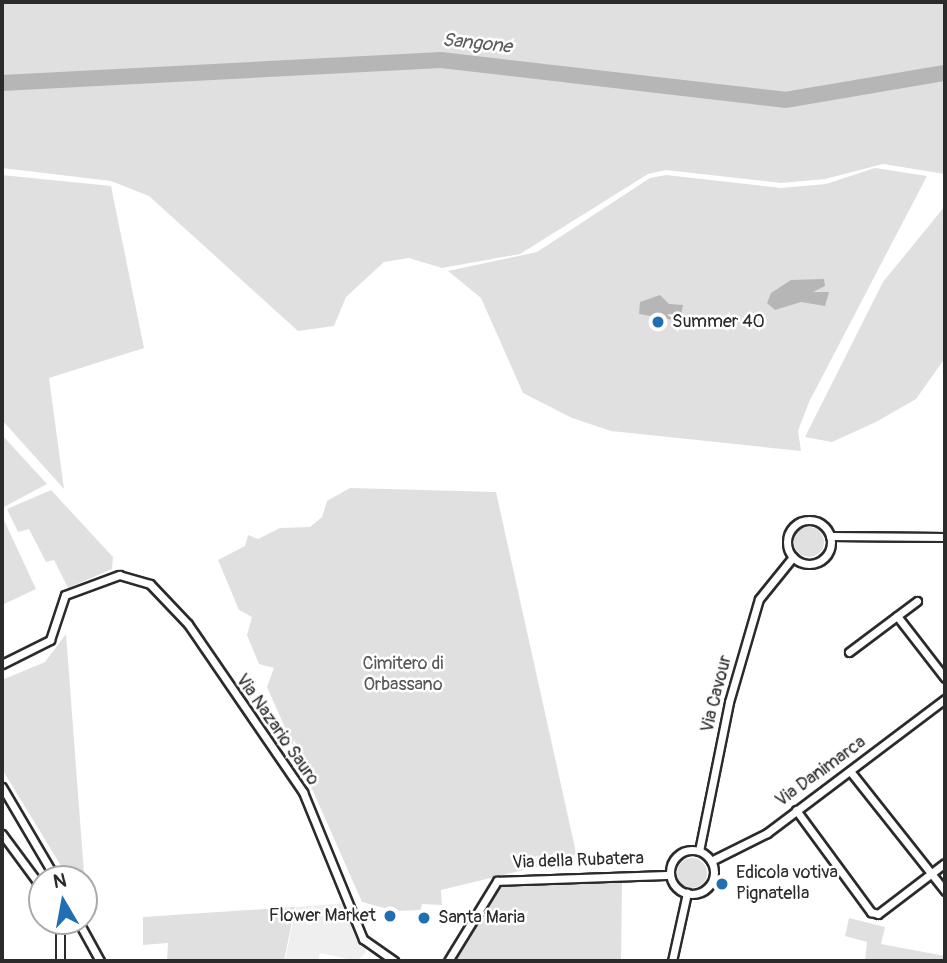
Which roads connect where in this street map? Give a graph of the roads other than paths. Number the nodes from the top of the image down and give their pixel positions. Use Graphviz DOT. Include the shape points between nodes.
graph roads {
  1 [pos="830,536"];
  2 [pos="945,537"];
  3 [pos="793,557"];
  4 [pos="917,601"];
  5 [pos="897,616"];
  6 [pos="849,652"];
  7 [pos="2,664"];
  8 [pos="945,678"];
  9 [pos="945,699"];
  10 [pos="850,771"];
  11 [pos="2,787"];
  12 [pos="796,810"];
  13 [pos="2,834"];
  14 [pos="699,851"];
  15 [pos="711,862"];
  16 [pos="945,863"];
  17 [pos="48,865"];
  18 [pos="28,869"];
  19 [pos="931,874"];
  20 [pos="670,875"];
  21 [pos="945,891"];
  22 [pos="687,893"];
  23 [pos="60,935"];
  24 [pos="86,935"];
  25 [pos="60,961"];
  26 [pos="100,961"];
  27 [pos="394,961"];
  28 [pos="448,961"];
  29 [pos="672,961"];
  1 -- 2 [label="street"];
  1 -- 3 [label="street" via="829,551 819,561 805,564"];
  1 -- 3 [label="street" via="816,522 795,525 787,544"];
  3 -- 14 [label="street, Via Cavour" via="759,599 729,702"];
  4 -- 5 [label="street"];
  5 -- 6 [label="street"];
  5 -- 8 [label="street"];
  7 -- 27 [label="street, Via Nazario Sauro" via="50,640 65,595 124,574 150,584 188,624 303,792 369,948"];
  9 -- 10 [label="street, Via Danimarca"];
  10 -- 12 [label="street, Via Danimarca"];
  10 -- 19 [label="street"];
  11 -- 17 [label="street"];
  12 -- 15 [label="street, Via Danimarca" via="767,833"];
  12 -- 19 [label="street" via="871,912 878,914"];
  13 -- 18 [label="street"];
  14 -- 15 [label="street"];
  14 -- 20 [label="street" via="678,855"];
  15 -- 22 [label="street" via="711,882 701,892"];
  16 -- 19 [label="street"];
  19 -- 21 [label="street"];
  20 -- 22 [label="street"];
  20 -- 28 [label="street, Via della Rubatera" via="576,874 497,881"];
  22 -- 29 [label="street"];
  23 -- 25 [label="street"];
  24 -- 26 [label="street"];
}
